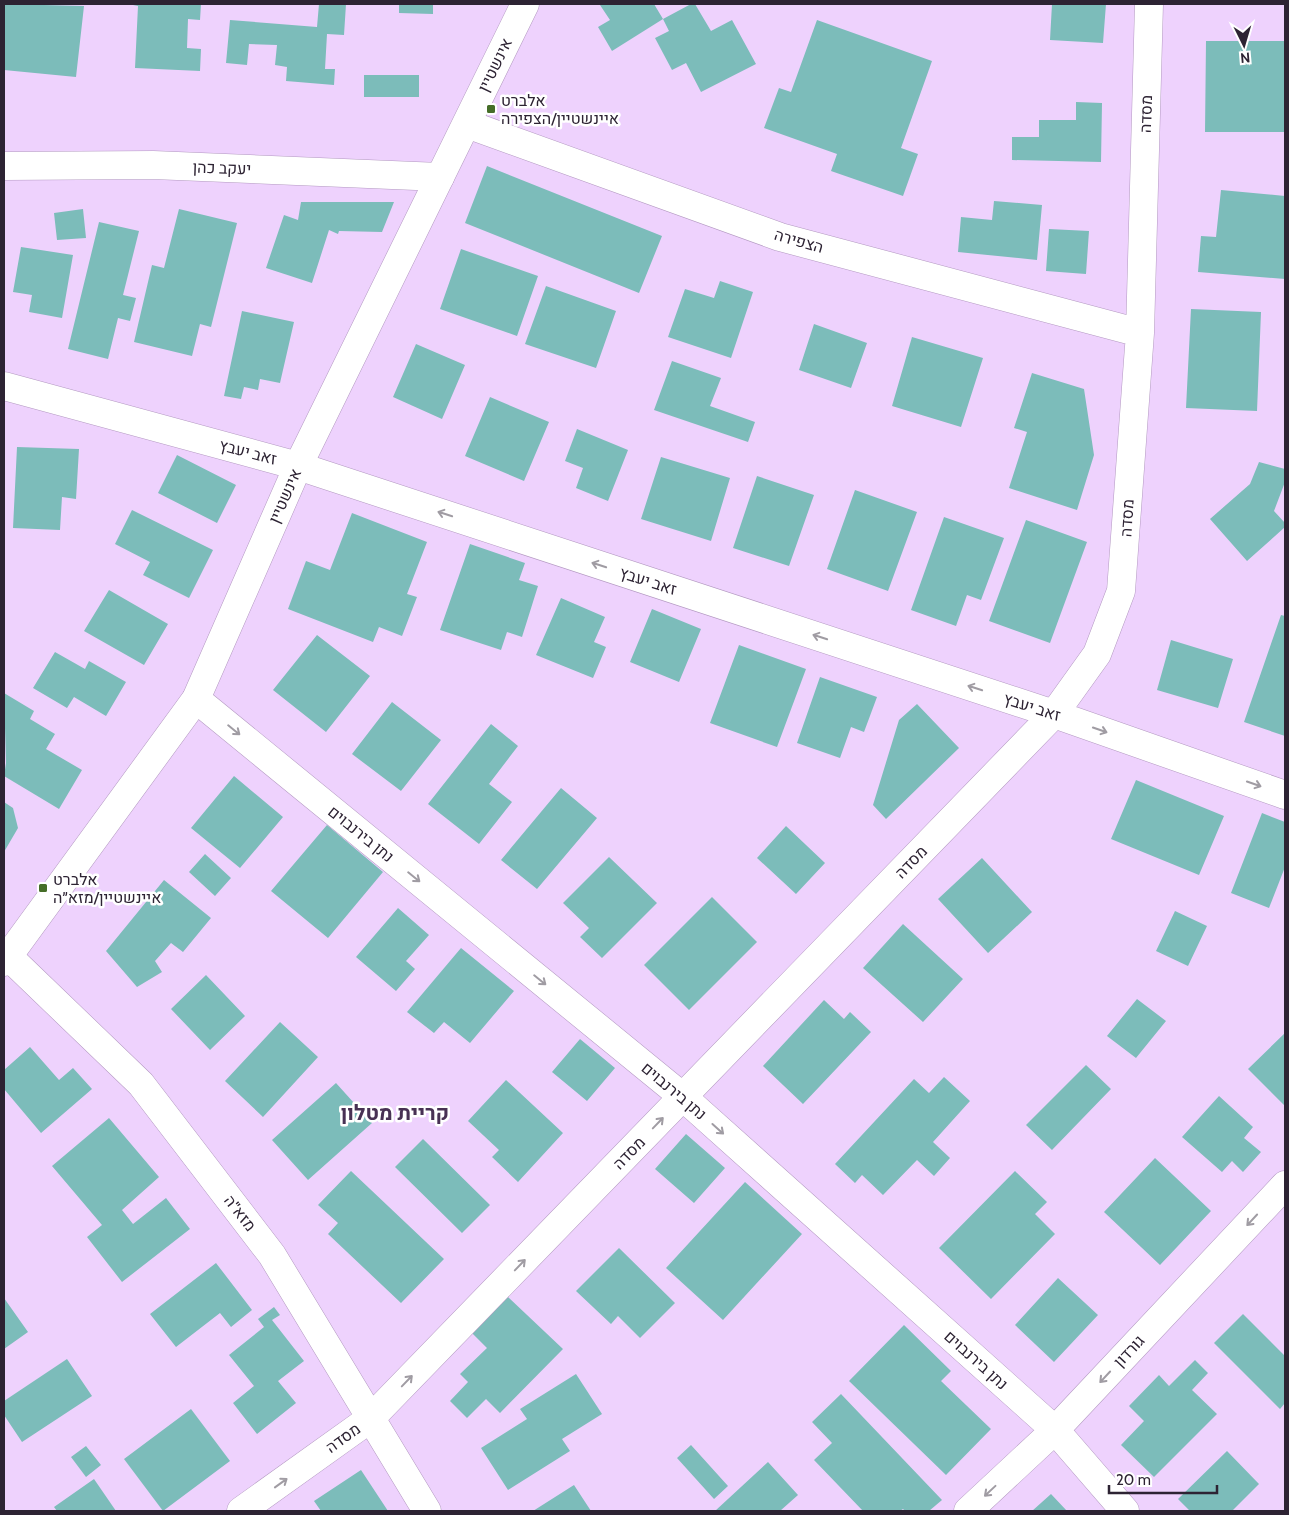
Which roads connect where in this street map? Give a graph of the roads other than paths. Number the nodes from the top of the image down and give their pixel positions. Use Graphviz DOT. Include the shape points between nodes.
graph roads {
  1 [pos="525,4"];
  2 [pos="1149,4"];
  3 [pos="466,124"];
  4 [pos="4,166"];
  5 [pos="440,177"];
  6 [pos="1140,333"];
  7 [pos="4,386"];
  8 [pos="298,466"];
  9 [pos="196,699"];
  10 [pos="1054,714"];
  11 [pos="1285,795"];
  12 [pos="6,957"];
  13 [pos="683,1097"];
  14 [pos="1285,1185"];
  15 [pos="371,1418"];
  16 [pos="1055,1430"];
  17 [pos="241,1511"];
  18 [pos="427,1511"];
  19 [pos="968,1511"];
  20 [pos="1125,1511"];
  1 -- 3 [label="street, אינשטיין"];
  2 -- 6 [label="street, מסדה"];
  3 -- 5 [label="street, אינשטיין"];
  3 -- 6 [label="street, הצפירה" via="780,237"];
  4 -- 5 [label="street, יעקב כהן" via="153,165"];
  5 -- 8 [label="street, אינשטיין"];
  6 -- 10 [label="street, מסדה" via="1121,591 1097,654"];
  7 -- 8 [label="street, זאב יעבץ"];
  8 -- 9 [label="street, אינשטיין"];
  10 -- 8 [label="street, זאב יעבץ, one-way"];
  9 -- 12 [label="street, אינשטיין"];
  9 -- 13 [label="street, נתן בירנבוים, one-way"];
  10 -- 11 [label="street, זאב יעבץ, one-way"];
  10 -- 13 [label="street, מסדה"];
  12 -- 15 [label="street, מזא\"ה" via="141,1084 272,1256"];
  15 -- 13 [label="street, מסדה, one-way"];
  13 -- 16 [label="street, נתן בירנבוים, one-way"];
  14 -- 16 [label="street, גורדון, one-way"];
  17 -- 15 [label="street, מסדה, one-way"];
  15 -- 18 [label="street, מזא\"ה"];
  16 -- 19 [label="street, גורדון, one-way"];
  16 -- 20 [label="street, נתן בירנבוים"];
}
